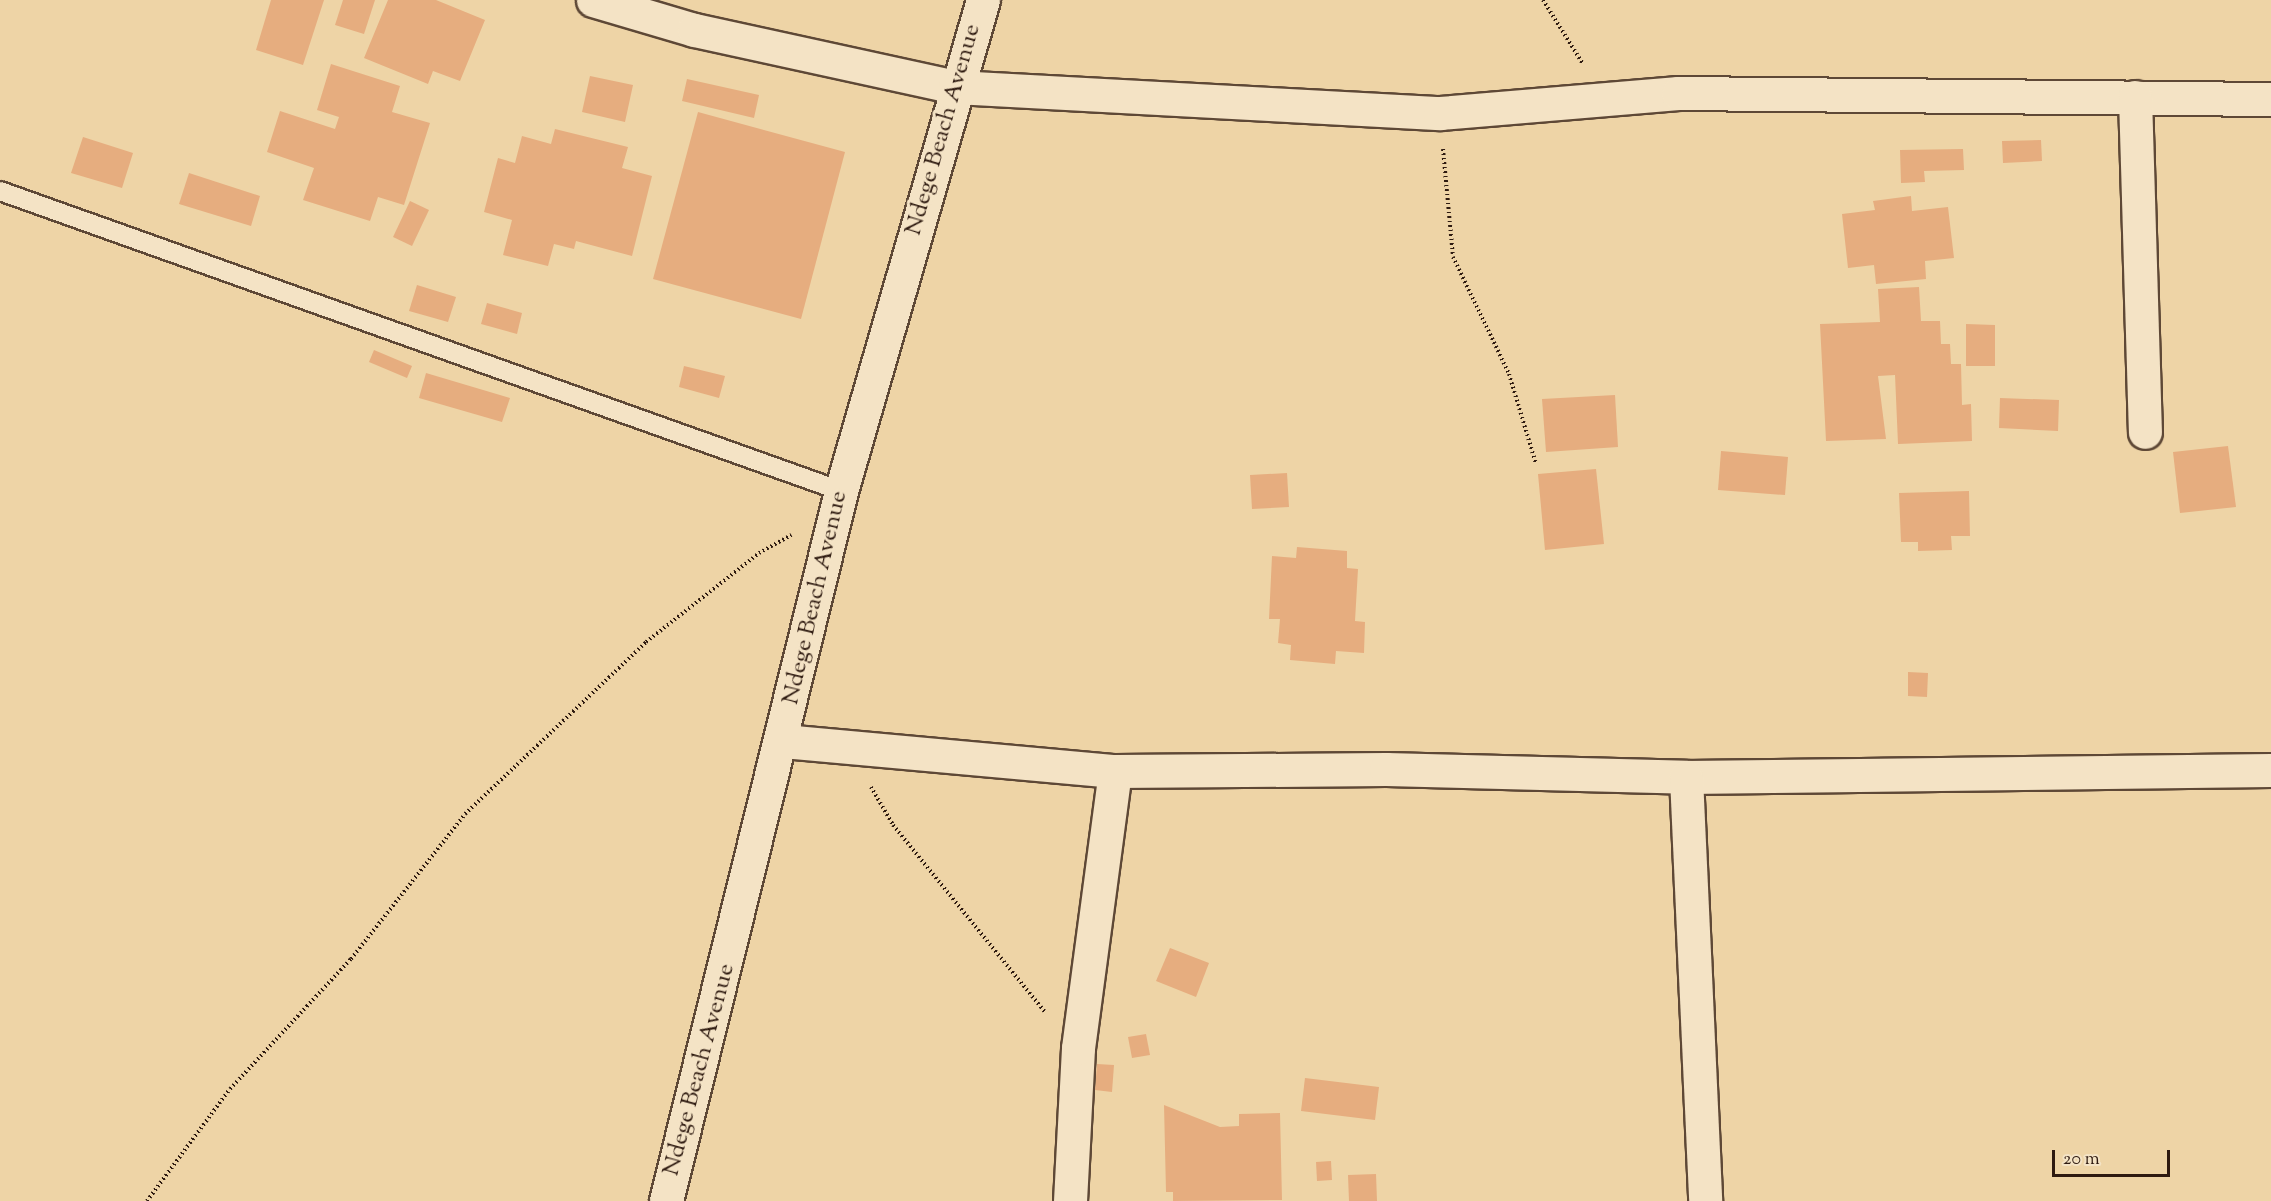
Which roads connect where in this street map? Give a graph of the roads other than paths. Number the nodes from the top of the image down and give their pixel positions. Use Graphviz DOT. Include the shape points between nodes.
graph roads {
  1 [pos="593,0"];
  2 [pos="983,0"];
  3 [pos="954,87"];
  4 [pos="2135,97"];
  5 [pos="2271,99"];
  6 [pos="0,191"];
  7 [pos="2145,432"];
  8 [pos="838,503"];
  9 [pos="783,741"];
  10 [pos="2271,770"];
  11 [pos="1116,771"];
  12 [pos="1686,777"];
  13 [pos="666,1201"];
  14 [pos="1070,1201"];
  15 [pos="1705,1201"];
  1 -- 3 [label="street" via="694,30"];
  2 -- 3 [label="street, Ndege Beach Avenue"];
  3 -- 4 [label="street" via="1440,112 1602,95"];
  3 -- 8 [label="street, Ndege Beach Avenue"];
  4 -- 5 [label="street"];
  4 -- 7 [label="street"];
  6 -- 8 [label="lane"];
  8 -- 9 [label="street, Ndege Beach Avenue"];
  9 -- 11 [label="street"];
  9 -- 13 [label="street, Ndege Beach Avenue"];
  10 -- 12 [label="street"];
  11 -- 12 [label="street" via="1386,769"];
  11 -- 14 [label="street" via="1078,1048"];
  12 -- 15 [label="street"];
}
